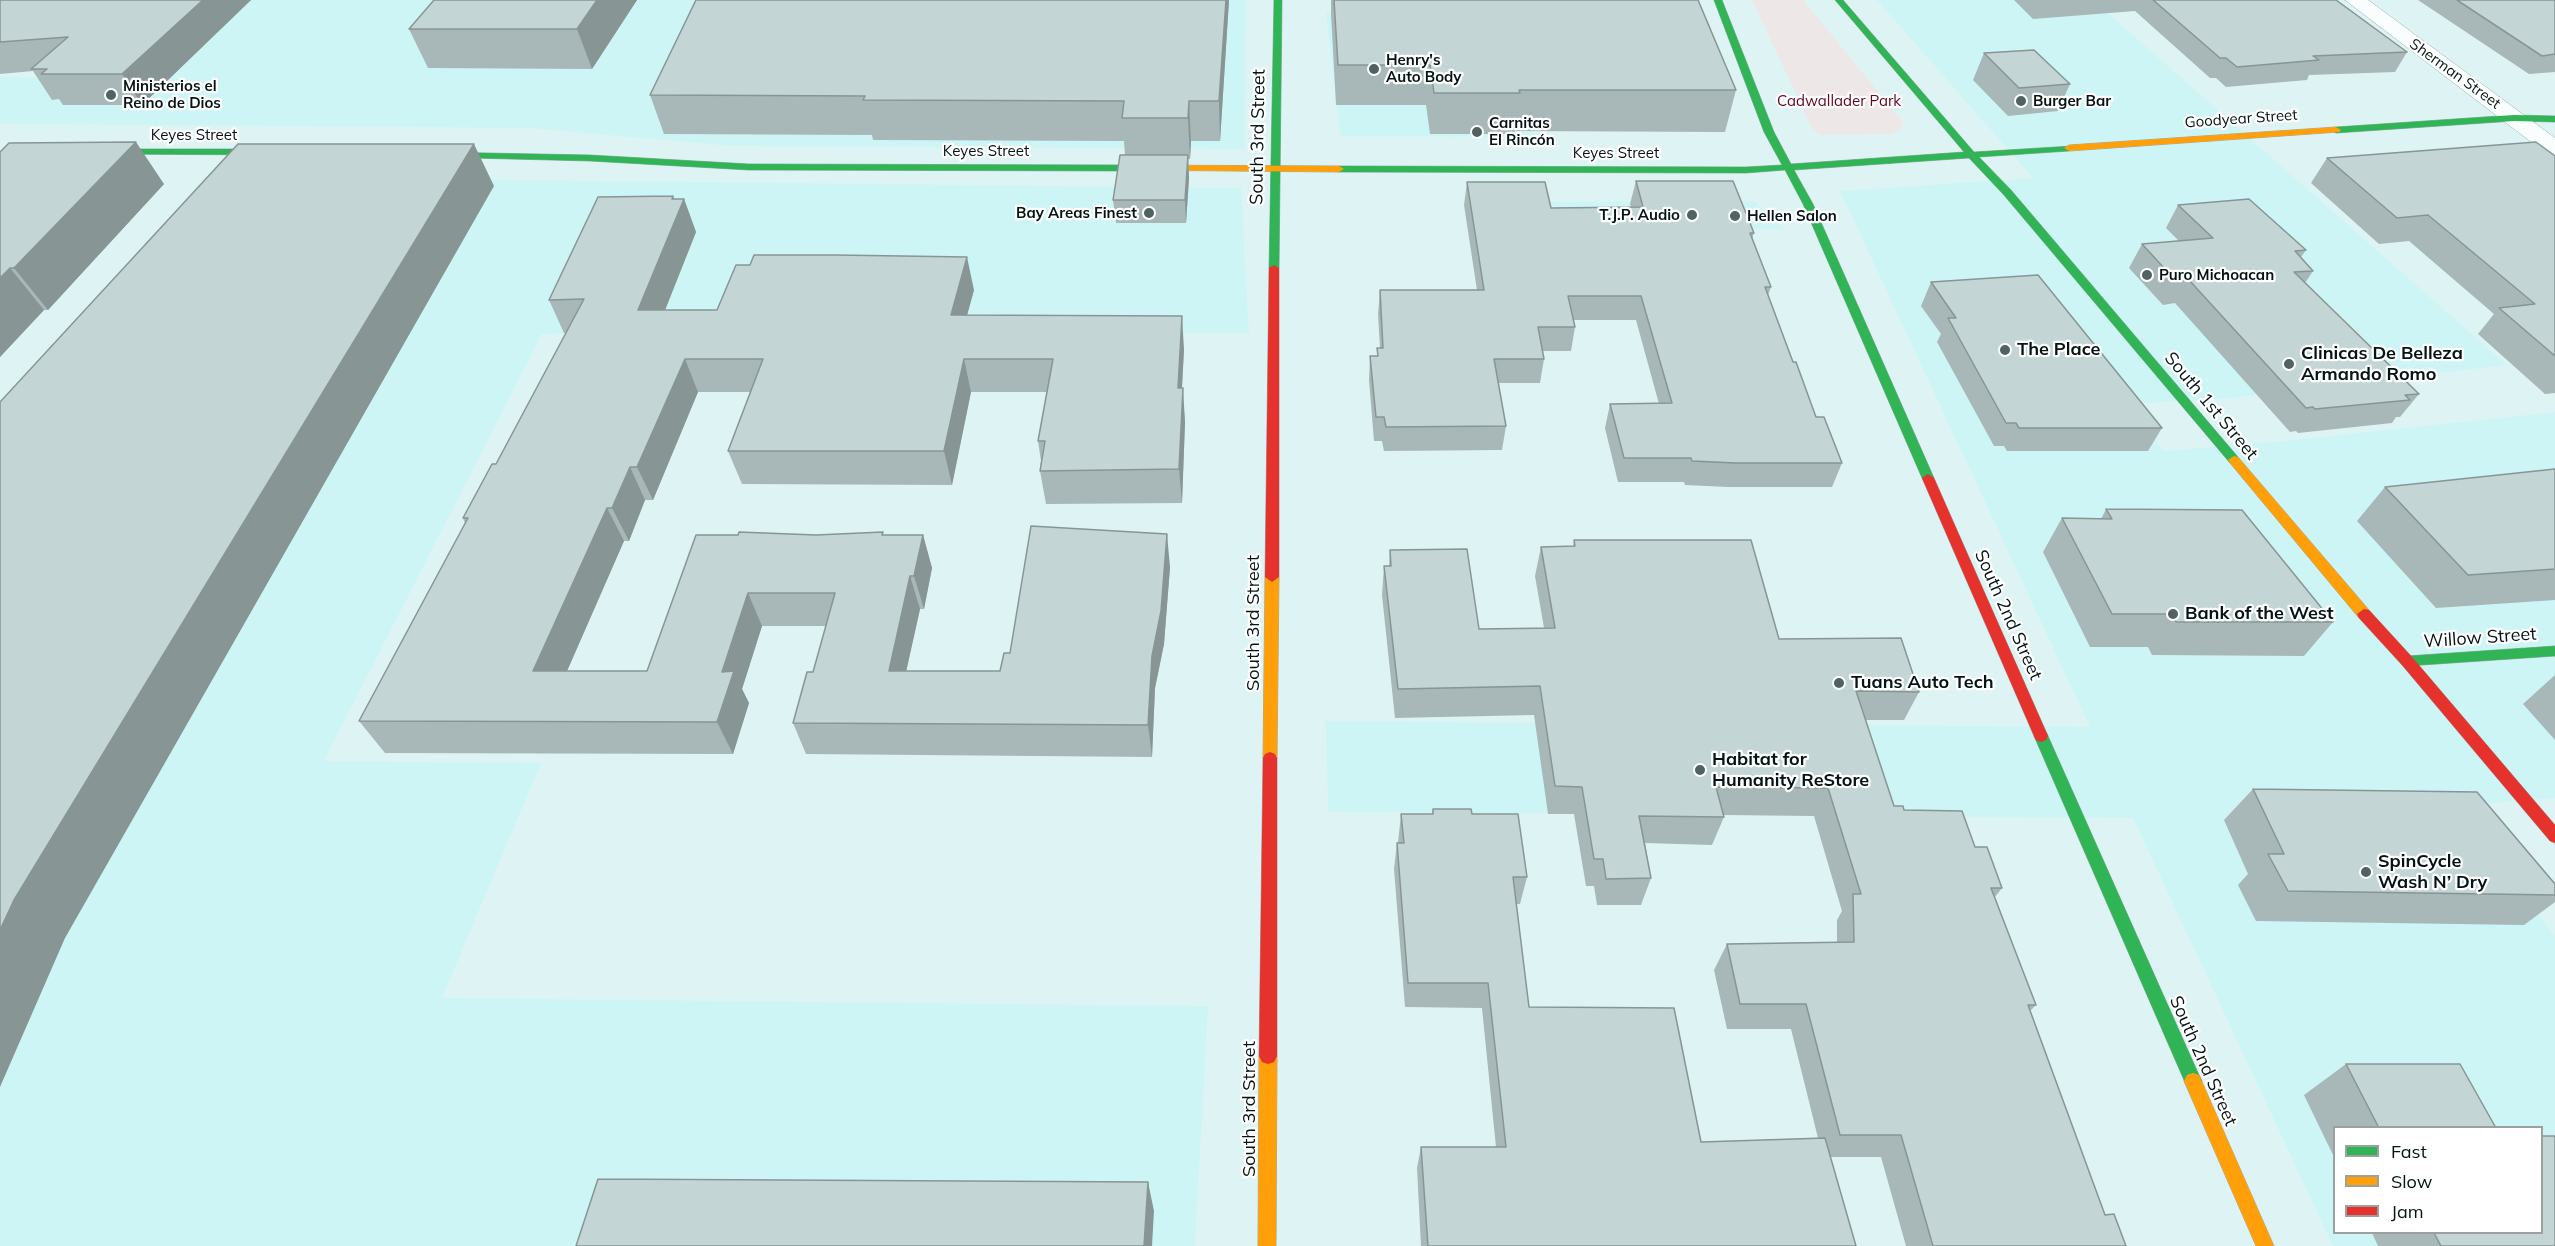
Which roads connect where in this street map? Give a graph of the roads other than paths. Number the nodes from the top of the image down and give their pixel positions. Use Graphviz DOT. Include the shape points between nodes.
graph roads {
  1 [pos="1278,0"];
  2 [pos="1718,0"];
  3 [pos="1839,0"];
  4 [pos="2355,0"];
  5 [pos="2539,105"];
  6 [pos="2514,118"];
  7 [pos="2555,121"];
  8 [pos="2555,148"];
  9 [pos="87,151"];
  10 [pos="244,152"];
  11 [pos="291,153"];
  12 [pos="1971,154"];
  13 [pos="419,155"];
  14 [pos="1786,167"];
  15 [pos="1275,168"];
  16 [pos="224,173"];
  17 [pos="2555,651"];
  18 [pos="2408,660"];
  19 [pos="2555,836"];
  20 [pos="1267,1246"];
  21 [pos="2265,1246"];
  1 -- 15 [label="main road, South 3rd Street"];
  2 -- 14 [label="main road, South 2nd Street" via="1768,132"];
  3 -- 12 [label="main road, South 1st Street"];
  4 -- 6 [label="street, Sherman Street"];
  5 -- 6 [label="main road, Goodyear Street"];
  6 -- 7 [label="main road"];
  6 -- 8 [label="street, Sherman Street"];
  6 -- 12 [label="main road, Goodyear Street"];
  9 -- 10 [label="main road, Keyes Street"];
  10 -- 11 [label="main road, Keyes Street"];
  10 -- 16 [label="street"];
  12 -- 14 [label="main road, Keyes Street"];
  12 -- 18 [label="main road, South 1st Street" via="2366,617"];
  13 -- 15 [label="main road, Keyes Street" via="590,158 749,167"];
  14 -- 15 [label="main road, Keyes Street" via="1391,171"];
  14 -- 21 [label="main road, South 2nd Street" via="1808,204"];
  15 -- 20 [label="main road, South 3rd Street"];
  17 -- 18 [label="main road, Willow Street"];
  18 -- 19 [label="main road, South 1st Street"];
}
